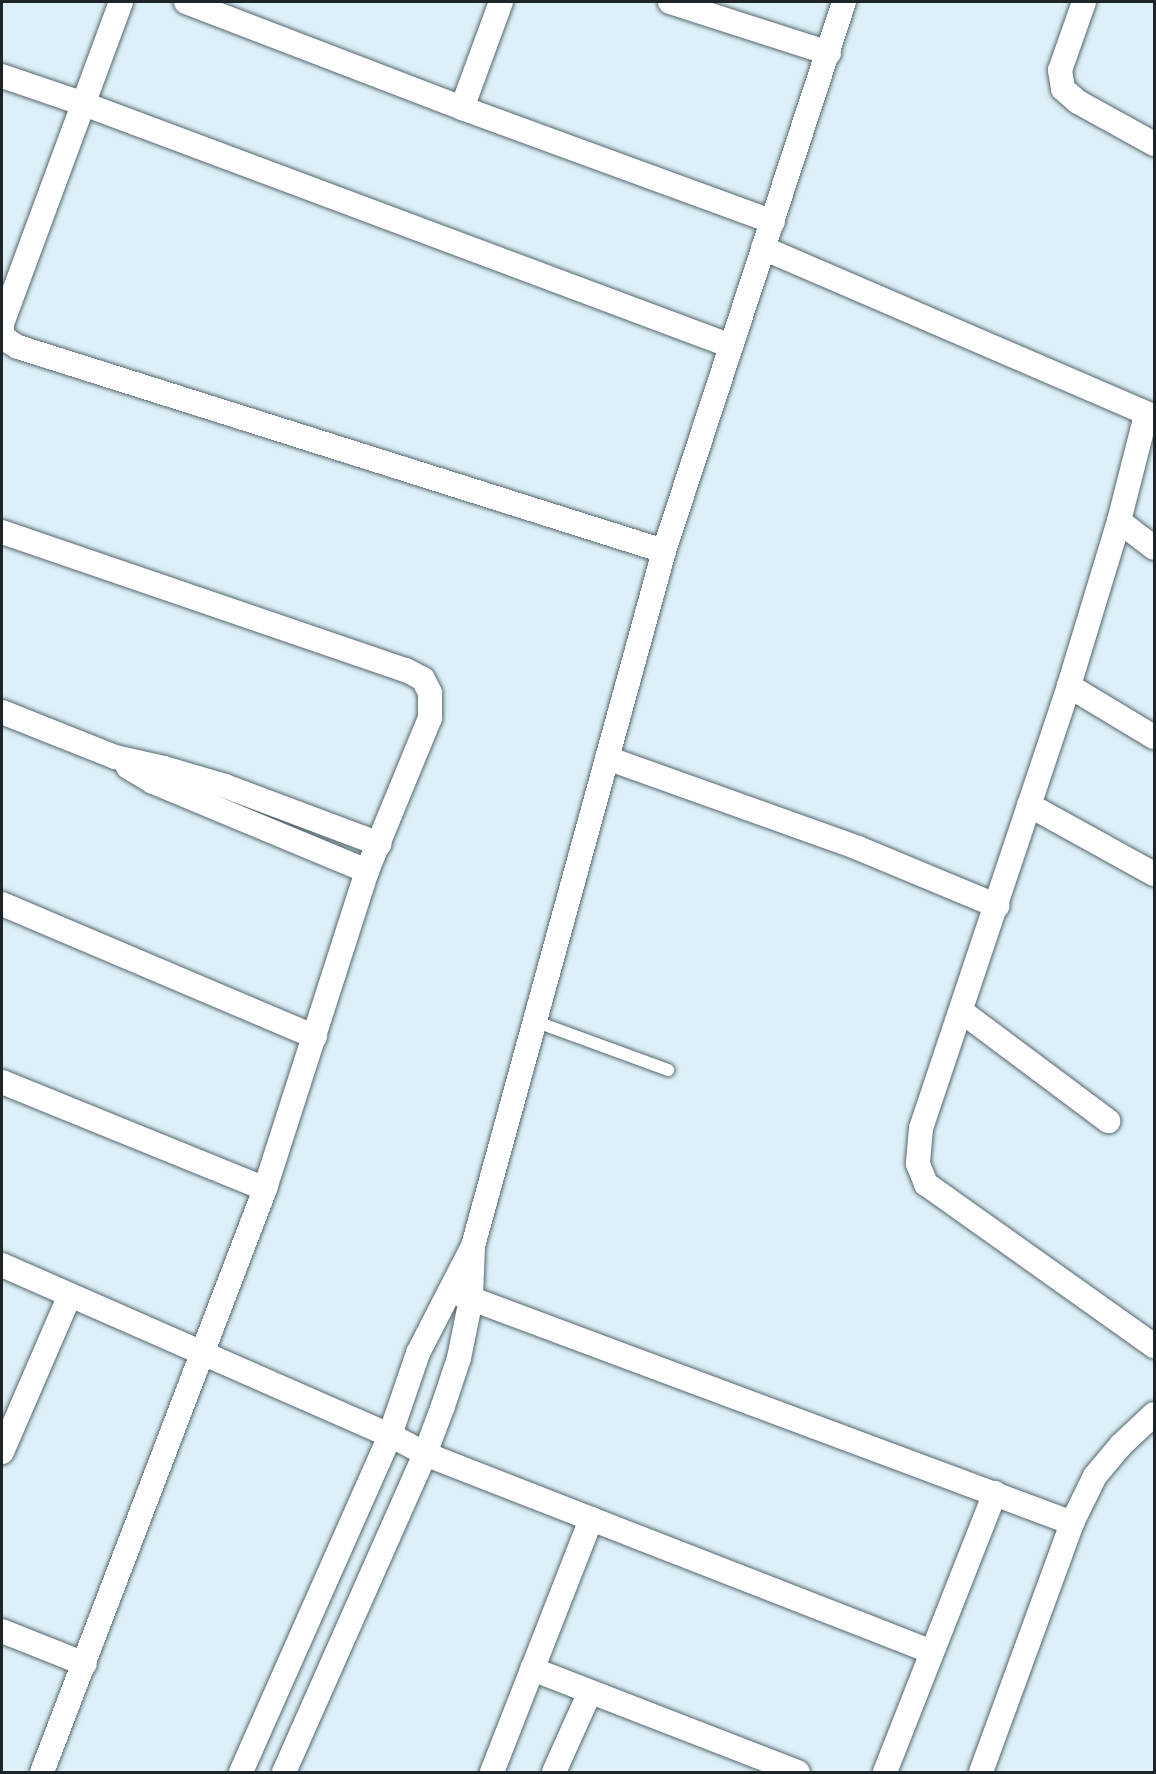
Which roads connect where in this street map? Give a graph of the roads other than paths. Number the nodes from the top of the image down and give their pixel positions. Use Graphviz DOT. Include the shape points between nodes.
graph roads {
  1 [pos="121,2"];
  2 [pos="186,2"];
  3 [pos="501,2"];
  4 [pos="670,2"];
  5 [pos="844,2"];
  6 [pos="1084,2"];
  7 [pos="829,53"];
  8 [pos="2,76"];
  9 [pos="84,104"];
  10 [pos="462,108"];
  11 [pos="1155,144"];
  12 [pos="773,222"];
  13 [pos="763,248"];
  14 [pos="731,346"];
  15 [pos="1150,416"];
  16 [pos="1119,521"];
  17 [pos="2,532"];
  18 [pos="1155,548"];
  19 [pos="664,551"];
  20 [pos="1069,686"];
  21 [pos="2,712"];
  22 [pos="1155,737"];
  23 [pos="114,758"];
  24 [pos="607,758"];
  25 [pos="1029,805"];
  26 [pos="379,844"];
  27 [pos="367,871"];
  28 [pos="1155,874"];
  29 [pos="2,904"];
  30 [pos="996,906"];
  31 [pos="961,1011"];
  32 [pos="534,1022"];
  33 [pos="315,1037"];
  34 [pos="668,1070"];
  35 [pos="2,1082"];
  36 [pos="1108,1120"];
  37 [pos="265,1190"];
  38 [pos="473,1246"];
  39 [pos="2,1265"];
  40 [pos="448,1290"];
  41 [pos="70,1296"];
  42 [pos="471,1299"];
  43 [pos="1155,1346"];
  44 [pos="201,1352"];
  45 [pos="1155,1414"];
  46 [pos="390,1436"];
  47 [pos="2,1452"];
  48 [pos="424,1454"];
  49 [pos="995,1492"];
  50 [pos="591,1519"];
  51 [pos="1072,1523"];
  52 [pos="2,1631"];
  53 [pos="932,1652"];
  54 [pos="85,1664"];
  55 [pos="532,1669"];
  56 [pos="590,1692"];
  57 [pos="42,1773"];
  58 [pos="241,1773"];
  59 [pos="284,1773"];
  60 [pos="492,1773"];
  61 [pos="554,1773"];
  62 [pos="798,1773"];
  63 [pos="885,1773"];
  64 [pos="981,1773"];
  1 -- 9 [label="street"];
  2 -- 10 [label="street"];
  3 -- 10 [label="street"];
  4 -- 7 [label="street"];
  5 -- 7 [label="street"];
  6 -- 11 [label="street" via="1060,70 1063,89 1078,102"];
  7 -- 12 [label="street"];
  8 -- 9 [label="street"];
  9 -- 14 [label="street"];
  9 -- 19 [label="street" via="2,324 2,334 8,341"];
  10 -- 12 [label="street"];
  12 -- 13 [label="street"];
  13 -- 14 [label="street"];
  13 -- 15 [label="street"];
  14 -- 19 [label="street"];
  15 -- 16 [label="street"];
  16 -- 18 [label="street"];
  16 -- 20 [label="street"];
  17 -- 26 [label="street" via="423,679 430,693 430,718"];
  19 -- 24 [label="street"];
  20 -- 22 [label="street"];
  20 -- 25 [label="street"];
  21 -- 23 [label="street"];
  23 -- 26 [label="street" via="225,786"];
  23 -- 27 [label="street" via="153,782"];
  24 -- 30 [label="street" via="858,848"];
  24 -- 32 [label="street"];
  25 -- 28 [label="street"];
  25 -- 30 [label="street"];
  26 -- 27 [label="street"];
  27 -- 33 [label="street"];
  29 -- 33 [label="street"];
  30 -- 31 [label="street"];
  31 -- 36 [label="street"];
  31 -- 43 [label="street" via="921,1128 918,1164 926,1184"];
  32 -- 34 [label="lane"];
  32 -- 38 [label="street"];
  33 -- 37 [label="street"];
  35 -- 37 [label="street"];
  37 -- 44 [label="street"];
  38 -- 40 [label="street"];
  38 -- 42 [label="street"];
  39 -- 41 [label="street"];
  40 -- 42 [label="street"];
  40 -- 46 [label="street" via="418,1353"];
  41 -- 44 [label="street"];
  41 -- 47 [label="street"];
  42 -- 48 [label="street" via="459,1358"];
  42 -- 49 [label="street"];
  44 -- 46 [label="street"];
  44 -- 54 [label="street"];
  45 -- 51 [label="street" via="1095,1476"];
  46 -- 48 [label="street"];
  46 -- 58 [label="street"];
  48 -- 50 [label="street"];
  48 -- 59 [label="street"];
  49 -- 51 [label="street"];
  49 -- 53 [label="street"];
  50 -- 53 [label="street"];
  50 -- 55 [label="street"];
  51 -- 64 [label="street"];
  52 -- 54 [label="street"];
  53 -- 63 [label="street"];
  54 -- 57 [label="street"];
  55 -- 56 [label="street"];
  55 -- 60 [label="street"];
  56 -- 61 [label="street"];
  56 -- 62 [label="street"];
}
